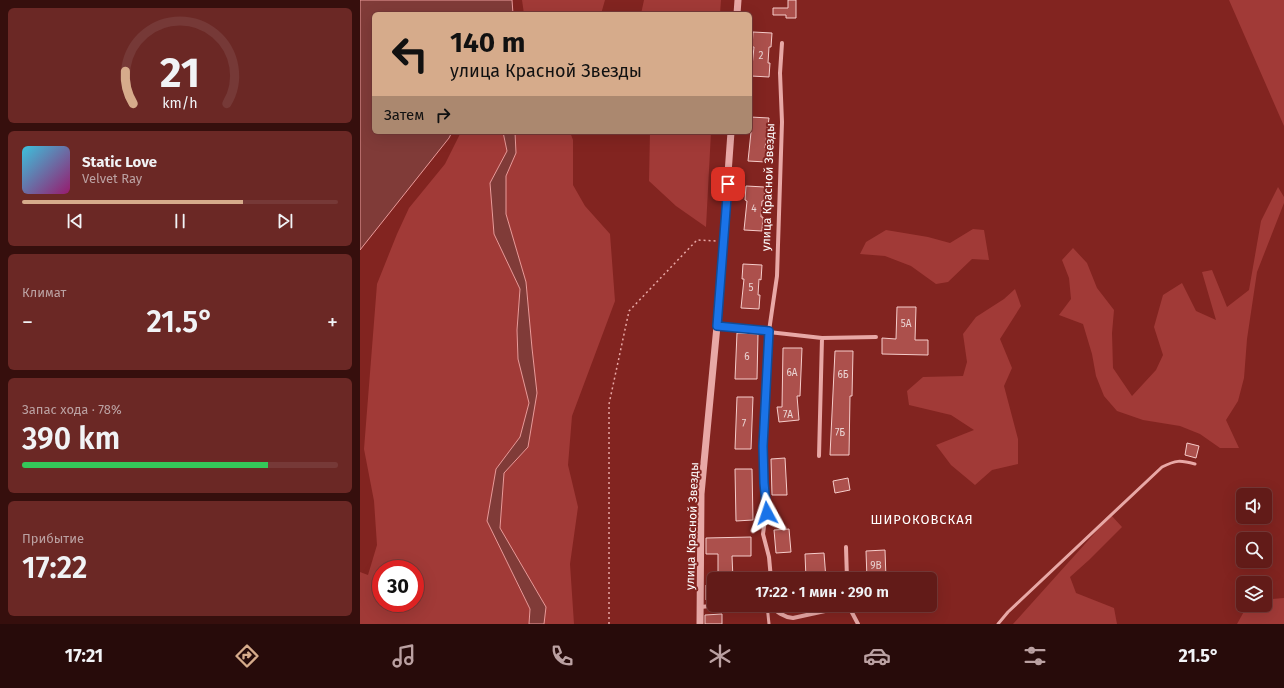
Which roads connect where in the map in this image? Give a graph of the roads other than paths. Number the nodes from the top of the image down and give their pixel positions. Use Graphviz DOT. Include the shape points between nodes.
graph roads {
  1 [pos="738,0"];
  2 [pos="737,12"];
  3 [pos="782,43"];
  4 [pos="731,134"];
  5 [pos="717,326"];
  6 [pos="769,331"];
  7 [pos="876,337"];
  8 [pos="822,338"];
  9 [pos="820,456"];
  10 [pos="1195,464"];
  11 [pos="846,547"];
  12 [pos="770,572"];
  13 [pos="847,572"];
  14 [pos="707,606"];
  15 [pos="700,607"];
  16 [pos="768,612"];
  17 [pos="777,612"];
  18 [pos="818,612"];
  19 [pos="852,612"];
  20 [pos="700,624"];
  21 [pos="769,624"];
  22 [pos="858,624"];
  23 [pos="998,624"];
  1 -- 2 [label="street"];
  3 -- 6 [label="street, улица Красной Звезды" via="777,276"];
  4 -- 5 [label="street, улица Красной Звезды"];
  5 -- 6 [label="street"];
  5 -- 15 [label="street, улица Красной Звезды" via="702,494"];
  6 -- 8 [label="street"];
  6 -- 12 [label="street, улица Красной Звезды" via="763,446 767,513 763,534"];
  7 -- 8 [label="street"];
  8 -- 9 [label="street"];
  10 -- 23 [label="lane" via="1180,460 1162,467"];
  11 -- 13 [label="street"];
  14 -- 15 [label="street, улица Красной Звезды"];
  15 -- 20 [label="street, улица Красной Звезды"];
  16 -- 21 [label="lane"];
  17 -- 18 [label="street" via="793,618"];
  19 -- 22 [label="street"];
}
